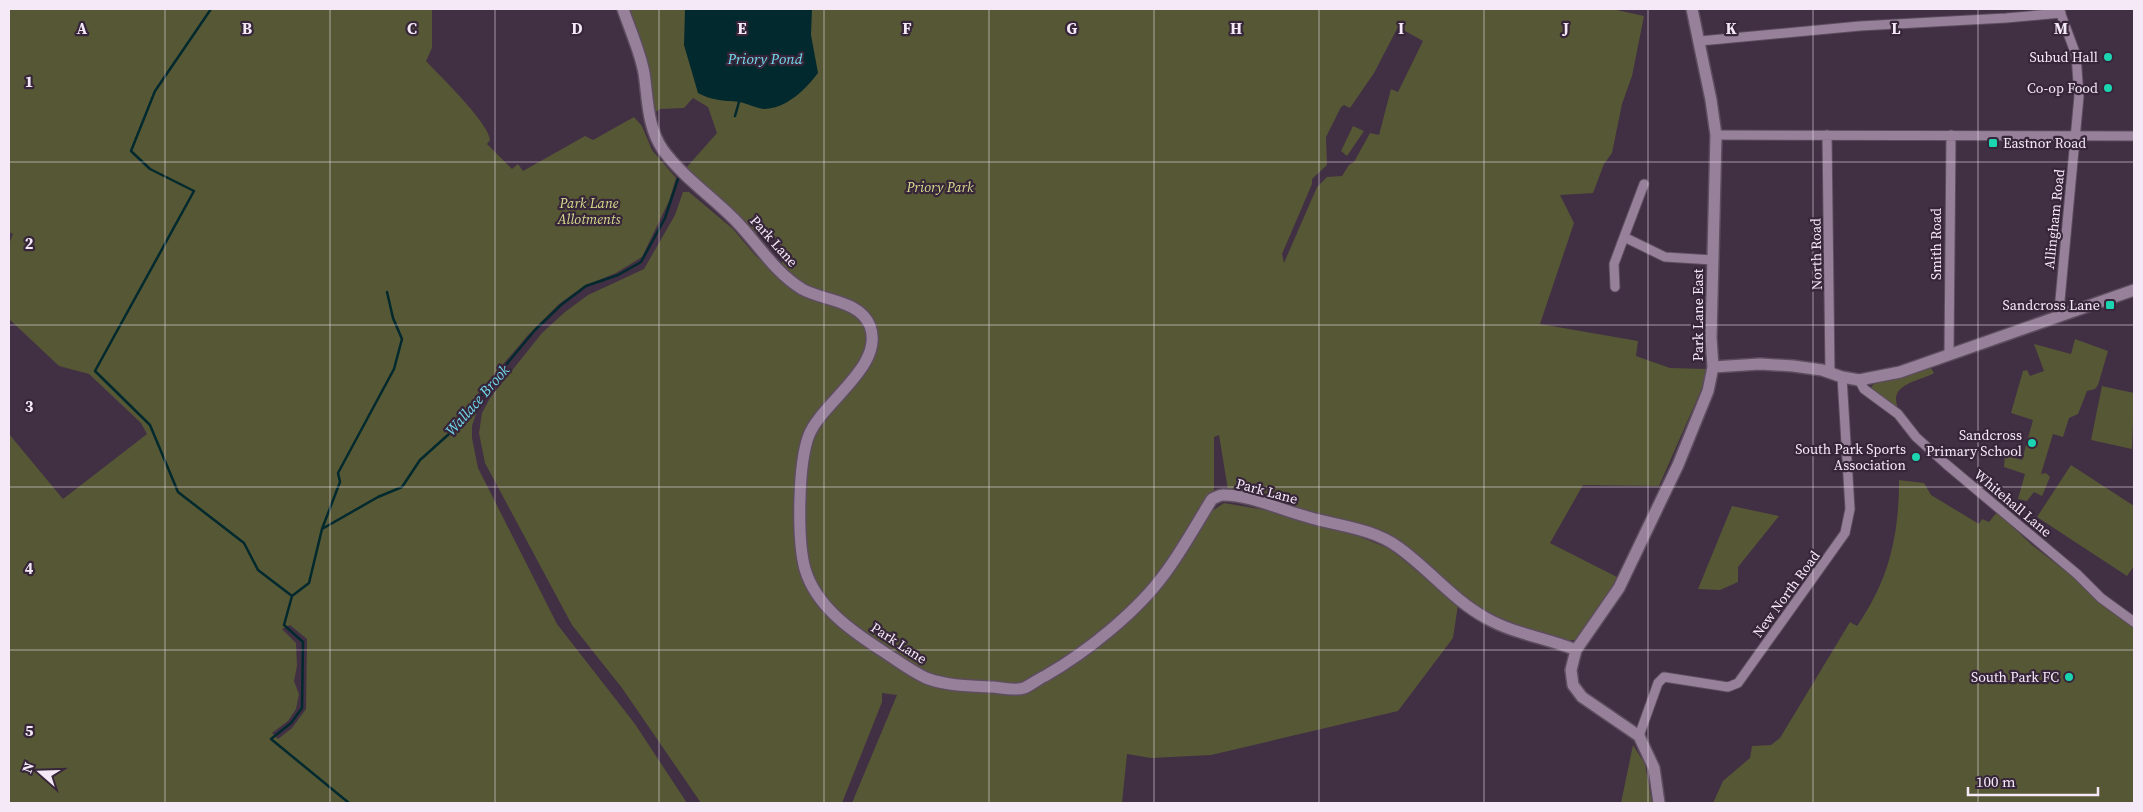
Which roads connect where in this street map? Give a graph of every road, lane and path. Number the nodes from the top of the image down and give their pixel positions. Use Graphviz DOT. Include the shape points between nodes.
graph roads {
  1 [pos="623,9"];
  2 [pos="1692,9"];
  3 [pos="2060,11"];
  4 [pos="1700,41"];
  5 [pos="1951,134"];
  6 [pos="1716,135"];
  7 [pos="1827,135"];
  8 [pos="2076,136"];
  9 [pos="2134,136"];
  10 [pos="1644,184"];
  11 [pos="1624,237"];
  12 [pos="1713,260"];
  13 [pos="1615,287"];
  14 [pos="2134,290"];
  15 [pos="2062,314"];
  16 [pos="1949,353"];
  17 [pos="1714,367"];
  18 [pos="1830,372"];
  19 [pos="1842,378"];
  20 [pos="1859,380"];
  21 [pos="2134,622"];
  22 [pos="1576,650"];
  23 [pos="1639,736"];
  24 [pos="1659,803"];
  1 -- 22 [label="street, Park Lane" via="644,72 654,132 670,159 745,230 785,277 806,291 854,308 870,324 872,334 866,360 856,378 816,421 809,436 803,458 801,490 804,568 814,592 833,614 862,638 928,679 956,685 1022,689 1073,660 1126,616 1165,574 1212,499 1221,495 1257,501 1309,518 1364,530 1396,545 1464,605 1488,620"];
  2 -- 4 [label="street, Park Lane East"];
  3 -- 4 [label="street"];
  3 -- 8 [label="street, Allingham Road" via="2074,48 2078,71"];
  4 -- 6 [label="street, Park Lane East"];
  5 -- 7 [label="street"];
  5 -- 8 [label="street"];
  5 -- 16 [label="street, Smith Road"];
  6 -- 7 [label="street"];
  6 -- 12 [label="street, Park Lane East"];
  7 -- 18 [label="street, North Road"];
  8 -- 9 [label="street"];
  8 -- 15 [label="street, Allingham Road" via="2060,300"];
  10 -- 11 [label="street"];
  11 -- 12 [label="street" via="1665,257"];
  11 -- 13 [label="street" via="1614,264"];
  12 -- 17 [label="street, Park Lane East" via="1711,338"];
  14 -- 15 [label="street"];
  15 -- 16 [label="street"];
  16 -- 20 [label="street" via="1900,372"];
  17 -- 18 [label="street" via="1760,364"];
  17 -- 22 [label="street, Park Lane East" via="1708,391 1678,465 1619,588"];
  18 -- 19 [label="street"];
  19 -- 20 [label="street"];
  19 -- 23 [label="street, New North Road" via="1850,509 1841,542 1738,683 1728,687 1664,677 1658,683"];
  20 -- 21 [label="street, Whitehall Lane" via="1864,389 1898,414 1916,437 1946,464"];
  22 -- 23 [label="street" via="1571,670 1577,691"];
  23 -- 24 [label="street" via="1654,768"];
}
